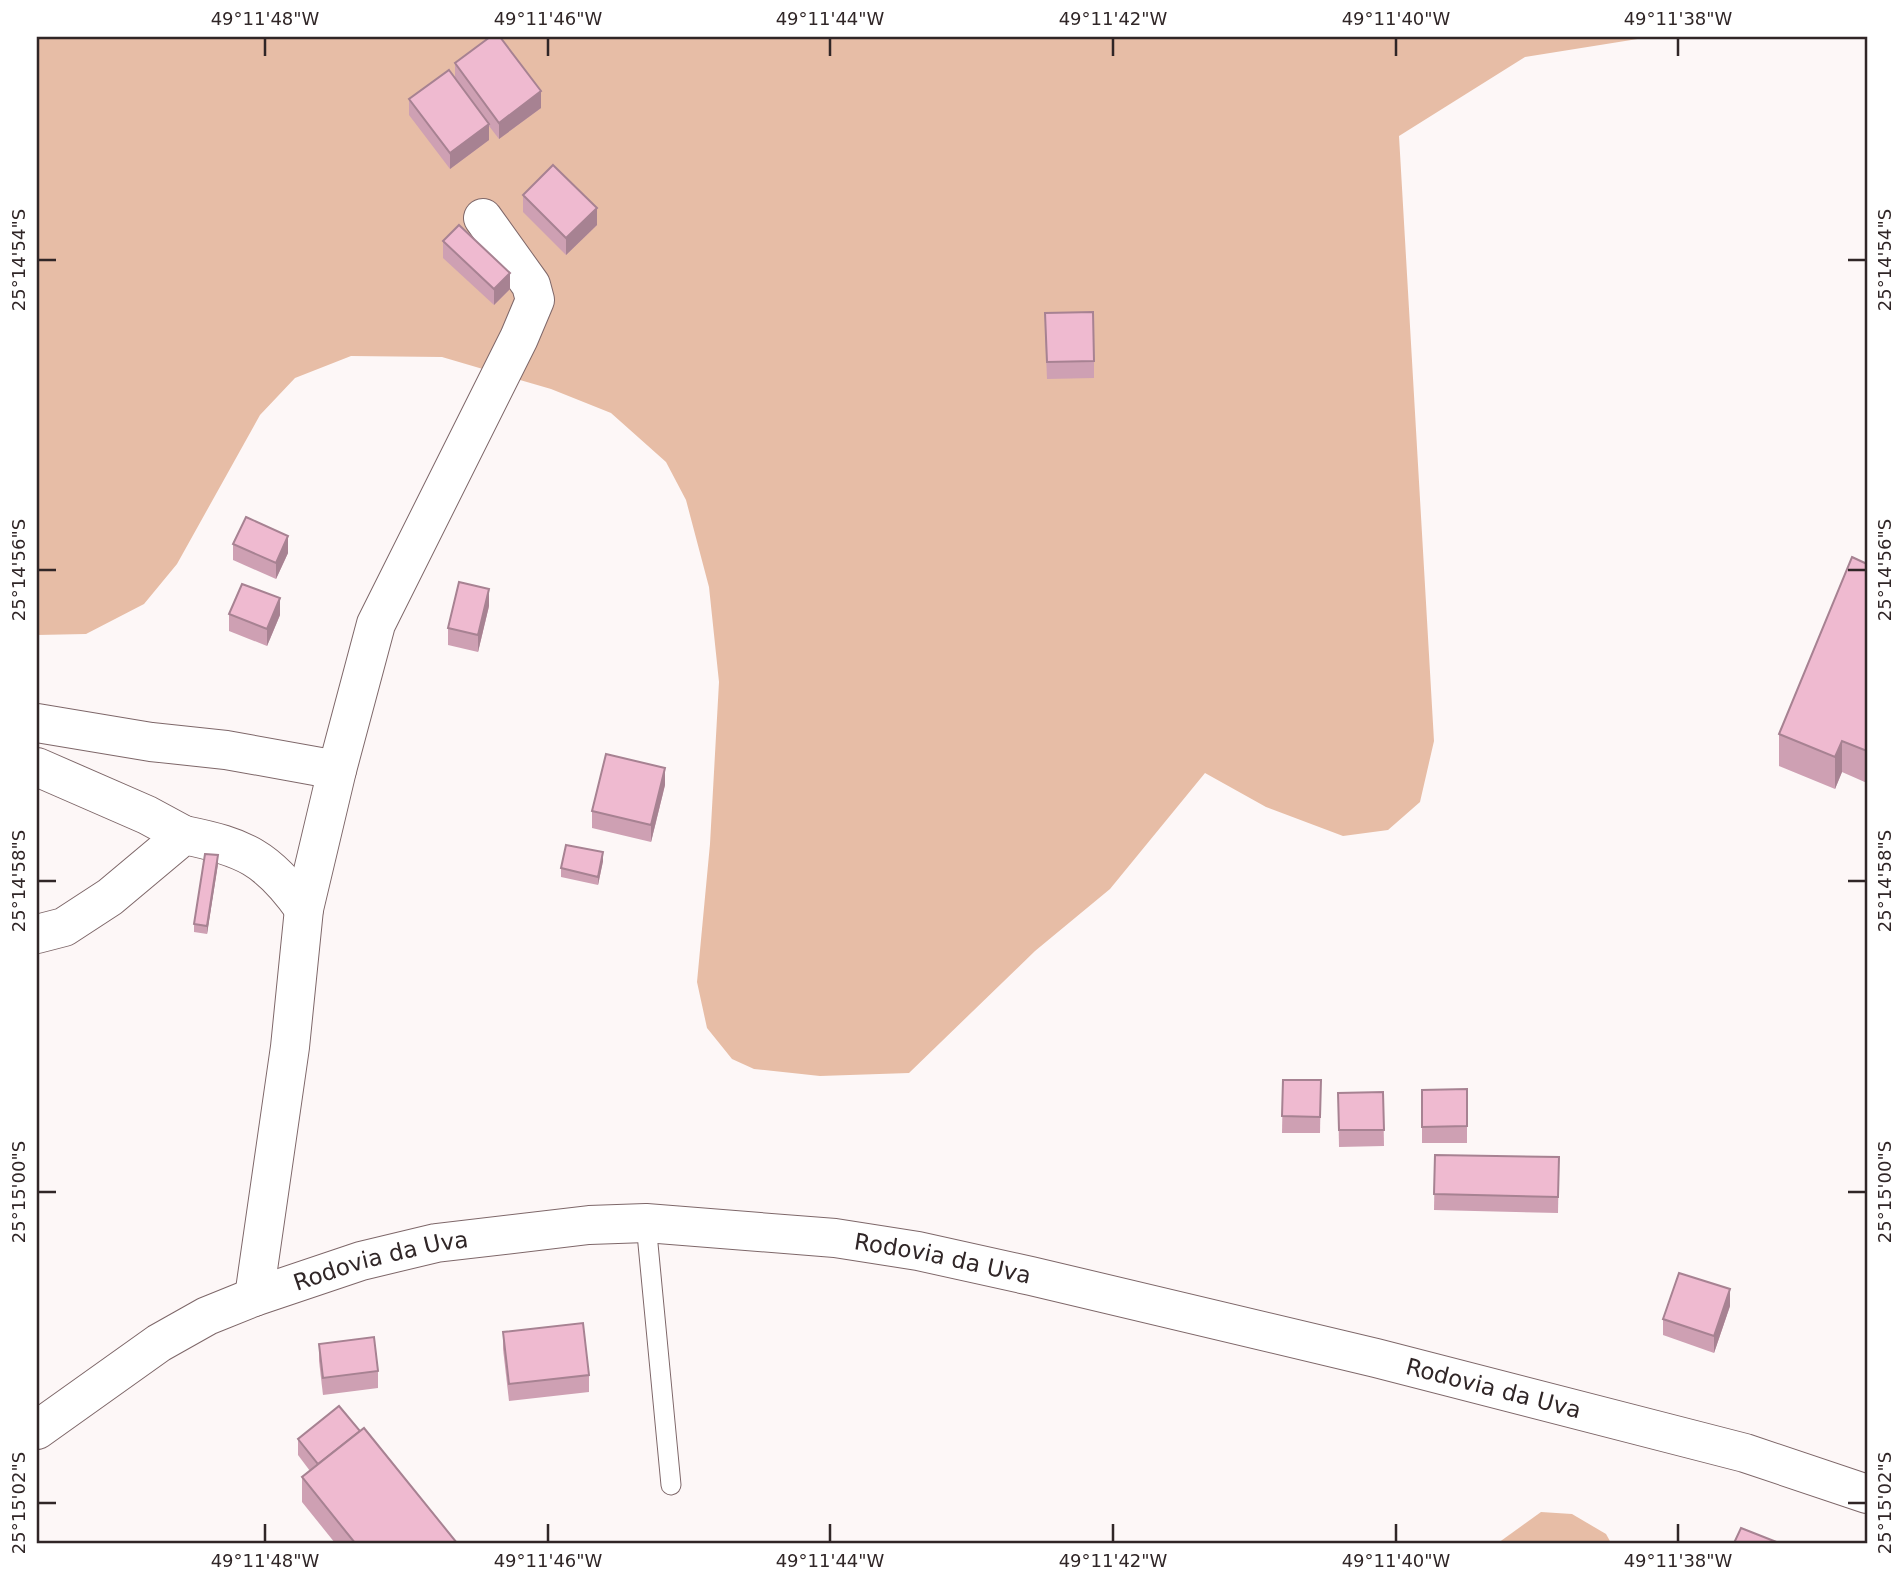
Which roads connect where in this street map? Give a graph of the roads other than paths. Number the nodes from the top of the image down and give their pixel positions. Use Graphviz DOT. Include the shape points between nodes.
graph roads {
  1 [pos="483,218"];
  2 [pos="37,723"];
  3 [pos="37,767"];
  4 [pos="337,770"];
  5 [pos="184,835"];
  6 [pos="304,909"];
  7 [pos="37,934"];
  8 [pos="646,1223"];
  9 [pos="254,1297"];
  10 [pos="37,1430"];
  11 [pos="671,1485"];
  12 [pos="1867,1494"];
  1 -- 4 [label="street" via="531,285 535,300 376,624"];
  2 -- 4 [label="street"];
  3 -- 5 [label="street"];
  4 -- 6 [label="street"];
  5 -- 6 [label="street" via="236,849 264,863"];
  5 -- 7 [label="street" via="64,927"];
  6 -- 9 [label="street" via="290,1047"];
  8 -- 9 [label="street, Rodovia da Uva" via="436,1243 360,1261"];
  8 -- 11 [label="lane"];
  8 -- 12 [label="street, Rodovia da Uva" via="835,1238 918,1251 1376,1357 1745,1453"];
  9 -- 10 [label="street, Rodovia da Uva" via="159,1343"];
}
